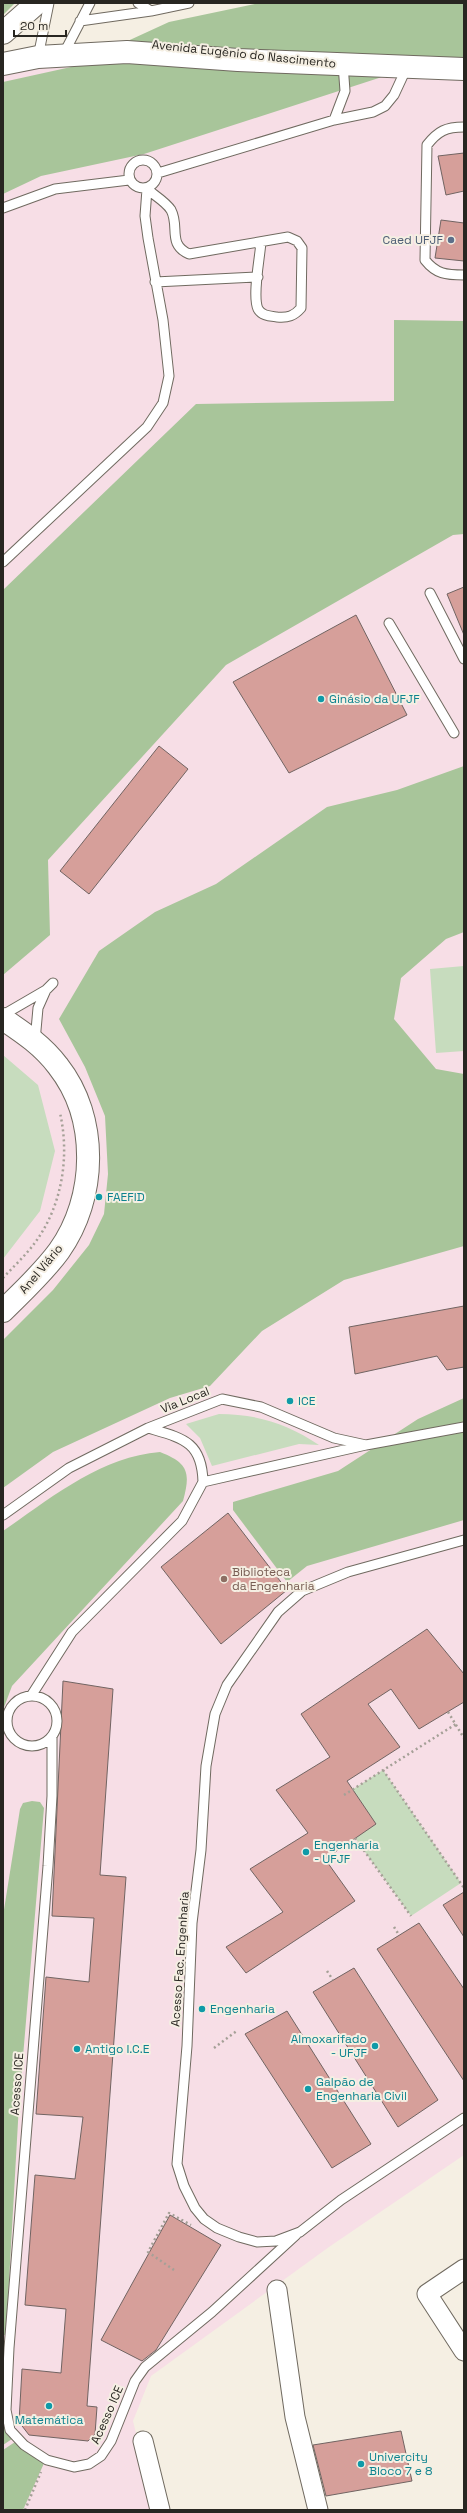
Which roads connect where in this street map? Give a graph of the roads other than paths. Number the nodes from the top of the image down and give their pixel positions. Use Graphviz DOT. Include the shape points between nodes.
graph roads {
  1 [pos="37,3"];
  2 [pos="49,3"];
  3 [pos="90,3"];
  4 [pos="138,3"];
  5 [pos="189,3"];
  6 [pos="151,11"];
  7 [pos="80,21"];
  8 [pos="3,33"];
  9 [pos="66,49"];
  10 [pos="38,51"];
  11 [pos="3,52"];
  12 [pos="3,64"];
  13 [pos="343,64"];
  14 [pos="407,66"];
  15 [pos="464,69"];
  16 [pos="334,120"];
  17 [pos="464,127"];
  18 [pos="158,173"];
  19 [pos="129,180"];
  20 [pos="146,189"];
  21 [pos="3,208"];
  22 [pos="261,242"];
  23 [pos="464,275"];
  24 [pos="258,277"];
  25 [pos="155,282"];
  26 [pos="3,562"];
  27 [pos="430,593"];
  28 [pos="389,623"];
  29 [pos="464,659"];
  30 [pos="454,733"];
  31 [pos="53,983"];
  32 [pos="46,990"];
  33 [pos="3,1015"];
  34 [pos="3,1019"];
  35 [pos="35,1041"];
  36 [pos="3,1311"];
  37 [pos="464,1427"];
  38 [pos="148,1428"];
  39 [pos="366,1445"];
  40 [pos="203,1482"];
  41 [pos="3,1515"];
  42 [pos="464,1540"];
  43 [pos="31,1696"];
  44 [pos="52,1736"];
  45 [pos="464,2118"];
  46 [pos="300,2232"];
  47 [pos="464,2269"];
  48 [pos="277,2290"];
  49 [pos="464,2351"];
  50 [pos="143,2442"];
  51 [pos="160,2510"];
  52 [pos="318,2510"];
  1 -- 8 [label="street"];
  2 -- 10 [label="lane"];
  3 -- 7 [label="lane"];
  4 -- 6 [label="lane"];
  5 -- 6 [label="lane"];
  6 -- 7 [label="lane"];
  7 -- 9 [label="lane"];
  9 -- 10 [label="street, Avenida Eugênio do Nascimento"];
  9 -- 13 [label="street, Avenida Eugênio do Nascimento"];
  10 -- 11 [label="street, Avenida Eugênio do Nascimento"];
  10 -- 12 [label="street, Avenida Eugênio do Nascimento"];
  13 -- 14 [label="street, Avenida Eugênio do Nascimento"];
  13 -- 16 [label="lane" via="345,91"];
  14 -- 15 [label="street, Avenida Eugênio do Nascimento"];
  14 -- 16 [label="lane" via="394,95 385,106 373,112"];
  16 -- 18 [label="lane"];
  17 -- 23 [label="lane" via="449,127 436,133 427,145 425,260 432,269 444,275"];
  18 -- 19 [label="lane" via="154,164 144,160 134,162 128,170"];
  18 -- 20 [label="lane" via="155,183"];
  19 -- 20 [label="lane" via="136,188"];
  19 -- 21 [label="lane" via="55,190"];
  20 -- 22 [label="lane" via="170,208 176,242 185,252 190,254"];
  20 -- 25 [label="lane" via="145,216"];
  22 -- 24 [label="lane"];
  22 -- 24 [label="lane" via="288,237 297,241 302,248 301,308 286,318 266,316 258,310"];
  24 -- 25 [label="lane"];
  25 -- 26 [label="lane" via="170,376 163,403 147,427"];
  27 -- 29 [label="lane"];
  28 -- 30 [label="lane"];
  31 -- 32 [label="lane"];
  32 -- 33 [label="lane"];
  32 -- 35 [label="lane" via="38,1008"];
  34 -- 35 [label="street, Anel Viário"];
  35 -- 36 [label="street, Anel Viário" via="58,1066 78,1099 85,1119 88,1162 86,1185 81,1210 59,1250"];
  37 -- 39 [label="lane, Via Local"];
  38 -- 39 [label="lane, Via Local" via="222,1399 261,1407 334,1438"];
  38 -- 40 [label="lane" via="184,1439 193,1447 200,1457"];
  38 -- 41 [label="lane, Via Local" via="69,1468"];
  39 -- 40 [label="lane"];
  40 -- 43 [label="lane" via="182,1520 72,1632"];
  42 -- 46 [label="lane, Acesso Fac. Engenharia" via="348,1572 302,1591 278,1612 231,1675 215,1714 206,1766 202,1850 192,1923 187,2046 177,2164 195,2208 204,2219 217,2228 257,2242 276,2241"];
  43 -- 44 [label="lane" via="47,1701 56,1713 56,1729"];
  43 -- 44 [label="lane" via="17,1701 11,1707 7,1722 8,1730 18,1742 25,1745 40,1745"];
  44 -- 46 [label="lane, Acesso ICE" via="48,1866 9,2348 6,2410 10,2430 16,2438 47,2460 74,2468 89,2464 101,2456 111,2441 135,2381 145,2367 212,2312"];
  45 -- 46 [label="lane, Acesso Fac. Engenharia" via="341,2200"];
  47 -- 49 [label="street" via="428,2294"];
  48 -- 52 [label="street" via="295,2417"];
  50 -- 51 [label="street"];
}
